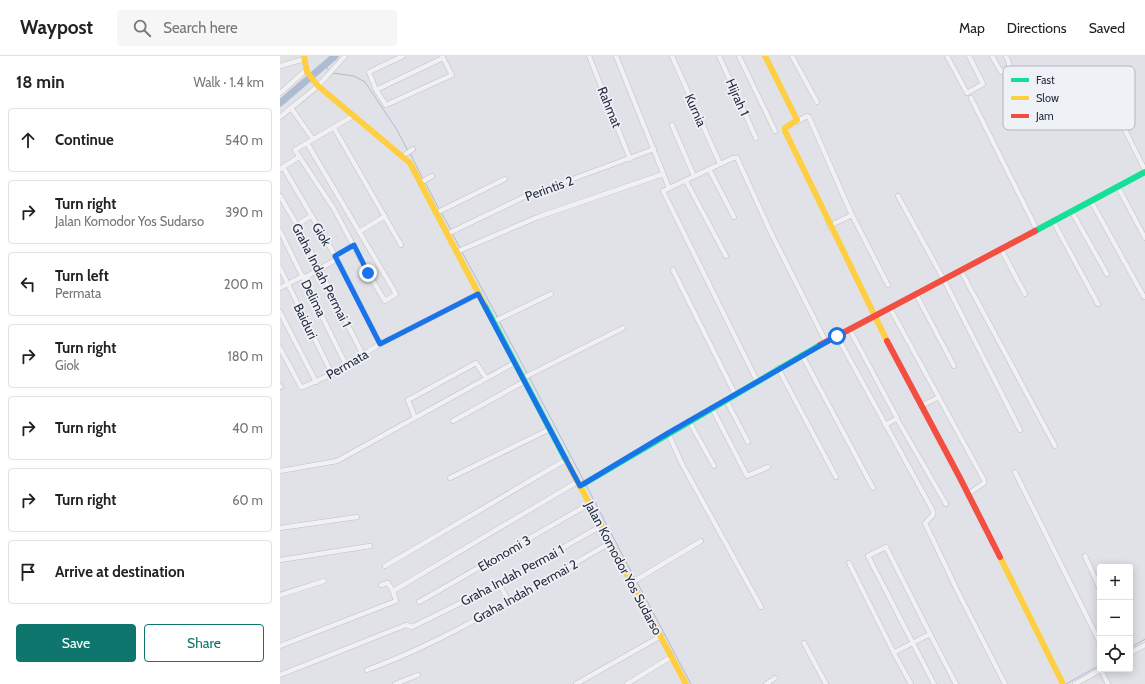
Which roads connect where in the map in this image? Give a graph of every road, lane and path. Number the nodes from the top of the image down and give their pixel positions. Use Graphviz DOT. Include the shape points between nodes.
graph roads {
  1 [pos="345,56"];
  2 [pos="403,56"];
  3 [pos="589,56"];
  4 [pos="616,56"];
  5 [pos="672,56"];
  6 [pos="720,56"];
  7 [pos="739,56"];
  8 [pos="765,56"];
  9 [pos="792,56"];
  10 [pos="947,56"];
  11 [pos="969,56"];
  12 [pos="992,56"];
  13 [pos="1006,56"];
  14 [pos="443,57"];
  15 [pos="304,58"];
  16 [pos="280,66"];
  17 [pos="1010,66"];
  18 [pos="1003,70"];
  19 [pos="307,72"];
  20 [pos="316,83"];
  21 [pos="376,90"];
  22 [pos="280,93"];
  23 [pos="971,98"];
  24 [pos="817,102"];
  25 [pos="291,108"];
  26 [pos="354,116"];
  27 [pos="280,118"];
  28 [pos="795,119"];
  29 [pos="672,125"];
  30 [pos="334,128"];
  31 [pos="1125,130"];
  32 [pos="775,131"];
  33 [pos="756,138"];
  34 [pos="313,139"];
  35 [pos="307,143"];
  36 [pos="654,149"];
  37 [pos="299,156"];
  38 [pos="630,159"];
  39 [pos="720,164"];
  40 [pos="282,168"];
  41 [pos="709,169"];
  42 [pos="1145,171"];
  43 [pos="663,174"];
  44 [pos="432,176"];
  45 [pos="694,176"];
  46 [pos="505,179"];
  47 [pos="423,181"];
  48 [pos="686,181"];
  49 [pos="1118,187"];
  50 [pos="669,188"];
  51 [pos="280,196"];
  52 [pos="898,196"];
  53 [pos="1091,201"];
  54 [pos="438,212"];
  55 [pos="1072,212"];
  56 [pos="852,215"];
  57 [pos="311,216"];
  58 [pos="384,216"];
  59 [pos="734,217"];
  60 [pos="1054,222"];
  61 [pos="297,225"];
  62 [pos="829,226"];
  63 [pos="1037,230"];
  64 [pos="280,232"];
  65 [pos="360,233"];
  66 [pos="449,233"];
  67 [pos="1145,238"];
  68 [pos="351,239"];
  69 [pos="354,245"];
  70 [pos="401,245"];
  71 [pos="1001,249"];
  72 [pos="458,251"];
  73 [pos="726,256"];
  74 [pos="336,258"];
  75 [pos="280,268"];
  76 [pos="320,269"];
  77 [pos="673,270"];
  78 [pos="961,271"];
  79 [pos="1107,274"];
  80 [pos="304,277"];
  81 [pos="944,280"];
  82 [pos="288,284"];
  83 [pos="888,285"];
  84 [pos="280,288"];
  85 [pos="478,294"];
  86 [pos="551,294"];
  87 [pos="916,294"];
  88 [pos="1025,294"];
  89 [pos="1144,297"];
  90 [pos="1098,304"];
  91 [pos="890,308"];
  92 [pos="280,312"];
  93 [pos="874,317"];
  94 [pos="494,321"];
  95 [pos="623,328"];
  96 [pos="850,330"];
  97 [pos="837,336"];
  98 [pos="826,342"];
  99 [pos="380,344"];
  100 [pos="280,348"];
  101 [pos="363,355"];
  102 [pos="802,355"];
  103 [pos="514,363"];
  104 [pos="346,365"];
  105 [pos="954,366"];
  106 [pos="778,368"];
  107 [pos="332,374"];
  108 [pos="486,378"];
  109 [pos="525,378"];
  110 [pos="758,381"];
  111 [pos="316,382"];
  112 [pos="736,394"];
  113 [pos="939,397"];
  114 [pos="726,400"];
  115 [pos="920,406"];
  116 [pos="712,408"];
  117 [pos="415,418"];
  118 [pos="897,419"];
  119 [pos="453,421"];
  120 [pos="689,421"];
  121 [pos="885,425"];
  122 [pos="550,429"];
  123 [pos="1020,430"];
  124 [pos="668,433"];
  125 [pos="748,442"];
  126 [pos="1055,446"];
  127 [pos="567,459"];
  128 [pos="714,466"];
  129 [pos="768,467"];
  130 [pos="280,471"];
  131 [pos="1014,472"];
  132 [pos="836,477"];
  133 [pos="450,478"];
  134 [pos="580,484"];
  135 [pos="873,488"];
  136 [pos="968,494"];
  137 [pos="589,504"];
  138 [pos="946,504"];
  139 [pos="357,517"];
  140 [pos="601,526"];
  141 [pos="280,528"];
  142 [pos="701,541"];
  143 [pos="610,544"];
  144 [pos="370,546"];
  145 [pos="1085,556"];
  146 [pos="280,560"];
  147 [pos="849,563"];
  148 [pos="385,566"];
  149 [pos="324,581"];
  150 [pos="631,582"];
  151 [pos="1097,582"];
  152 [pos="499,584"];
  153 [pos="382,585"];
  154 [pos="393,591"];
  155 [pos="280,595"];
  156 [pos="508,600"];
  157 [pos="419,602"];
  158 [pos="761,607"];
  159 [pos="930,634"];
  160 [pos="661,636"];
  161 [pos="1097,637"];
  162 [pos="804,643"];
  163 [pos="912,643"];
  164 [pos="1145,645"];
  165 [pos="280,646"];
  166 [pos="1133,651"];
  167 [pos="894,653"];
  168 [pos="672,657"];
  169 [pos="367,670"];
  170 [pos="1097,671"];
  171 [pos="1102,672"];
  172 [pos="280,675"];
  173 [pos="418,675"];
  174 [pos="775,678"];
  175 [pos="1084,679"];
  176 [pos="1062,683"];
  177 [pos="395,684"];
  178 [pos="576,684"];
  179 [pos="627,684"];
  180 [pos="686,684"];
  181 [pos="766,684"];
  182 [pos="826,684"];
  183 [pos="911,684"];
  184 [pos="934,684"];
  185 [pos="956,684"];
  186 [pos="1006,684"];
  187 [pos="1075,684"];
  188 [pos="1087,684"];
  189 [pos="1108,684"];
  1 -- 20 [label="street"];
  2 -- 21 [label="street" via="368,72"];
  3 -- 38 [label="street, Rahmat"];
  4 -- 36 [label="street"];
  5 -- 39 [label="street, Kurnia"];
  6 -- 33 [label="street, Hijrah 1"];
  7 -- 32 [label="street"];
  8 -- 28 [label="street"];
  9 -- 24 [label="street"];
  10 -- 11 [label="street" via="967,93 983,84"];
  12 -- 18 [label="street" via="1000,72"];
  13 -- 17 [label="street"];
  14 -- 21 [label="street"];
  14 -- 21 [label="street" via="452,75 387,105"];
  15 -- 16 [label="street"];
  15 -- 19 [label="street"];
  19 -- 20 [label="street, Jalan Komodor Yos Sudarso"];
  19 -- 22 [label="street"];
  20 -- 25 [label="street"];
  20 -- 26 [label="street, Jalan Komodor Yos Sudarso"];
  23 -- 63 [label="street"];
  25 -- 27 [label="street"];
  25 -- 34 [label="street"];
  26 -- 30 [label="street"];
  26 -- 47 [label="street, Jalan Komodor Yos Sudarso" via="409,152 410,164"];
  28 -- 56 [label="street" via="809,117"];
  28 -- 62 [label="street" via="785,131"];
  29 -- 45 [label="street"];
  30 -- 34 [label="street"];
  30 -- 58 [label="street"];
  31 -- 42 [label="street"];
  34 -- 35 [label="street"];
  35 -- 37 [label="street" via="296,150"];
  35 -- 65 [label="street"];
  36 -- 38 [label="street, Perintis 2"];
  36 -- 43 [label="street"];
  37 -- 40 [label="street"];
  37 -- 68 [label="street"];
  38 -- 66 [label="street, Perintis 2" via="524,197"];
  39 -- 41 [label="street"];
  39 -- 98 [label="street" via="737,158 772,235"];
  40 -- 57 [label="street, Giok"];
  41 -- 45 [label="street"];
  41 -- 59 [label="street"];
  42 -- 49 [label="street"];
  43 -- 50 [label="street"];
  43 -- 72 [label="street" via="538,216"];
  44 -- 47 [label="street"];
  45 -- 48 [label="street"];
  46 -- 54 [label="street"];
  47 -- 54 [label="street, Jalan Komodor Yos Sudarso"];
  48 -- 50 [label="street"];
  48 -- 73 [label="street"];
  49 -- 53 [label="street"];
  49 -- 67 [label="street"];
  50 -- 110 [label="street" via="663,191"];
  51 -- 61 [label="street, Graha Indah Permai 1"];
  52 -- 81 [label="street"];
  53 -- 55 [label="street"];
  53 -- 89 [label="street"];
  54 -- 66 [label="street, Jalan Komodor Yos Sudarso"];
  55 -- 60 [label="street"];
  55 -- 79 [label="street"];
  56 -- 62 [label="street"];
  56 -- 83 [label="street"];
  57 -- 61 [label="street"];
  57 -- 74 [label="street, Giok"];
  58 -- 65 [label="street"];
  58 -- 70 [label="street"];
  60 -- 63 [label="street"];
  60 -- 90 [label="street"];
  61 -- 76 [label="street, Graha Indah Permai 1"];
  62 -- 93 [label="street"];
  63 -- 71 [label="street"];
  64 -- 80 [label="street, Delima"];
  65 -- 68 [label="street"];
  65 -- 69 [label="street" via="395,295 384,301"];
  66 -- 72 [label="street, Jalan Komodor Yos Sudarso"];
  68 -- 69 [label="street"];
  69 -- 74 [label="street"];
  71 -- 78 [label="street"];
  71 -- 88 [label="street"];
  72 -- 85 [label="street, Jalan Komodor Yos Sudarso"];
  74 -- 76 [label="street"];
  74 -- 99 [label="street, Giok"];
  75 -- 82 [label="street, Baiduri"];
  76 -- 80 [label="street"];
  76 -- 101 [label="street, Graha Indah Permai 1"];
  77 -- 112 [label="street"];
  78 -- 81 [label="street"];
  78 -- 126 [label="street"];
  80 -- 82 [label="street"];
  80 -- 104 [label="street, Delima"];
  81 -- 87 [label="street"];
  81 -- 123 [label="street"];
  82 -- 84 [label="street"];
  82 -- 107 [label="street, Baiduri"];
  85 -- 94 [label="street, Jalan Komodor Yos Sudarso"];
  85 -- 99 [label="street, Permata"];
  86 -- 94 [label="street"];
  87 -- 91 [label="street"];
  87 -- 105 [label="street"];
  91 -- 93 [label="street"];
  91 -- 113 [label="street"];
  92 -- 111 [label="street"];
  93 -- 96 [label="street"];
  93 -- 115 [label="street"];
  94 -- 103 [label="street, Jalan Komodor Yos Sudarso"];
  95 -- 109 [label="street"];
  96 -- 97 [label="street"];
  96 -- 118 [label="street"];
  97 -- 98 [label="street"];
  97 -- 121 [label="street"];
  98 -- 102 [label="street"];
  99 -- 101 [label="street, Permata"];
  100 -- 111 [label="street, Permata" via="301,387"];
  101 -- 104 [label="street, Permata"];
  102 -- 106 [label="street"];
  102 -- 135 [label="street"];
  103 -- 108 [label="street"];
  103 -- 109 [label="street, Jalan Komodor Yos Sudarso"];
  104 -- 107 [label="street, Permata"];
  106 -- 110 [label="street"];
  106 -- 132 [label="street"];
  107 -- 111 [label="street, Permata"];
  108 -- 117 [label="street"];
  108 -- 117 [label="street" via="476,364 408,400"];
  109 -- 119 [label="street"];
  109 -- 122 [label="street, Jalan Komodor Yos Sudarso"];
  110 -- 112 [label="street"];
  112 -- 114 [label="street"];
  113 -- 115 [label="street"];
  113 -- 136 [label="street" via="984,480 984,483"];
  114 -- 116 [label="street"];
  114 -- 125 [label="street"];
  115 -- 136 [label="street"];
  116 -- 120 [label="street"];
  116 -- 129 [label="street" via="747,476"];
  117 -- 130 [label="street" via="337,461"];
  118 -- 121 [label="street"];
  118 -- 138 [label="street"];
  120 -- 124 [label="street"];
  120 -- 128 [label="street"];
  121 -- 186 [label="street" via="934,512 925,523"];
  122 -- 127 [label="street, Jalan Komodor Yos Sudarso"];
  122 -- 133 [label="street"];
  124 -- 134 [label="street"];
  124 -- 158 [label="street" via="682,464"];
  127 -- 134 [label="street, Jalan Komodor Yos Sudarso"];
  127 -- 148 [label="street"];
  131 -- 161 [label="street"];
  134 -- 137 [label="street, Jalan Komodor Yos Sudarso"];
  134 -- 154 [label="street"];
  136 -- 176 [label="street"];
  137 -- 140 [label="street, Jalan Komodor Yos Sudarso"];
  137 -- 157 [label="street, Ekonomi 3"];
  139 -- 141 [label="street"];
  140 -- 143 [label="street, Jalan Komodor Yos Sudarso"];
  140 -- 152 [label="street, Graha Indah Permai 1"];
  142 -- 150 [label="street"];
  143 -- 150 [label="street, Jalan Komodor Yos Sudarso"];
  143 -- 156 [label="street, Graha Indah Permai 2"];
  144 -- 146 [label="street"];
  145 -- 151 [label="street"];
  147 -- 167 [label="street"];
  149 -- 155 [label="street"];
  150 -- 160 [label="street, Jalan Komodor Yos Sudarso"];
  152 -- 156 [label="street"];
  152 -- 172 [label="street, Graha Indah Permai 1" via="412,627 406,625"];
  153 -- 154 [label="street" via="388,583"];
  154 -- 165 [label="street" via="396,601"];
  156 -- 169 [label="street, Graha Indah Permai 2" via="440,638 395,660"];
  159 -- 163 [label="street"];
  159 -- 163 [label="street" via="886,547 869,555"];
  159 -- 185 [label="street"];
  160 -- 168 [label="street, Jalan Komodor Yos Sudarso"];
  160 -- 178 [label="street"];
  162 -- 182 [label="street"];
  163 -- 167 [label="street"];
  163 -- 184 [label="street"];
  164 -- 166 [label="street"];
  167 -- 183 [label="street"];
  168 -- 179 [label="street"];
  168 -- 180 [label="street, Jalan Komodor Yos Sudarso"];
  170 -- 175 [label="street"];
  171 -- 189 [label="street"];
  173 -- 177 [label="street"];
  174 -- 181 [label="street"];
  175 -- 187 [label="street"];
  175 -- 188 [label="street"];
}
